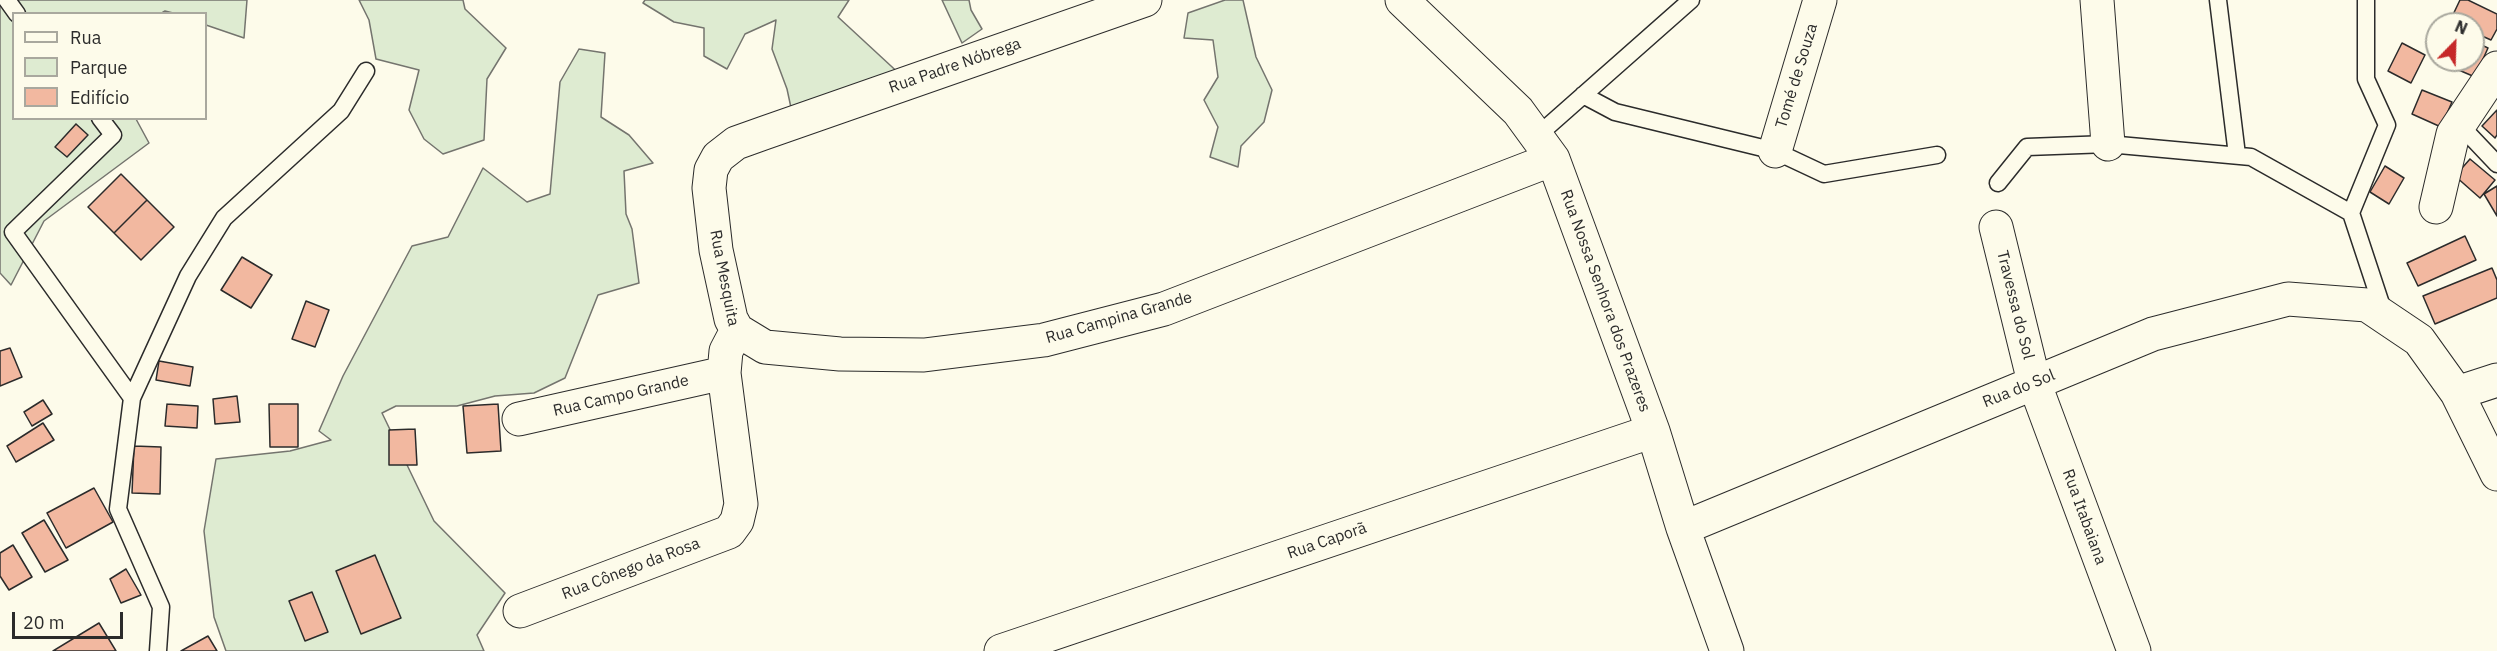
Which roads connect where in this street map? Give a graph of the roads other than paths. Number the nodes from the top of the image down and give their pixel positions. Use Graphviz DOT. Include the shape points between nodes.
graph roads {
  1 [pos="1145,0"];
  2 [pos="1402,0"];
  3 [pos="1691,0"];
  4 [pos="1820,0"];
  5 [pos="2097,0"];
  6 [pos="2218,0"];
  7 [pos="2366,0"];
  8 [pos="2497,68"];
  9 [pos="366,71"];
  10 [pos="1583,95"];
  11 [pos="102,120"];
  12 [pos="2459,124"];
  13 [pos="764,133"];
  14 [pos="2108,144"];
  15 [pos="1545,147"];
  16 [pos="1775,151"];
  17 [pos="1937,155"];
  18 [pos="2237,155"];
  19 [pos="2497,164"];
  20 [pos="1998,183"];
  21 [pos="2436,207"];
  22 [pos="2351,213"];
  23 [pos="1996,227"];
  24 [pos="2376,311"];
  25 [pos="737,330"];
  26 [pos="724,373"];
  27 [pos="2497,380"];
  28 [pos="2034,382"];
  29 [pos="2457,393"];
  30 [pos="132,398"];
  31 [pos="519,419"];
  32 [pos="1653,431"];
  33 [pos="2497,474"];
  34 [pos="737,521"];
  35 [pos="1683,528"];
  36 [pos="520,611"];
  37 [pos="158,651"];
  38 [pos="1001,651"];
  39 [pos="1727,651"];
  40 [pos="2134,651"];
  1 -- 13 [label="street, Rua Padre Nóbrega"];
  2 -- 15 [label="street, Rua Nossa Senhora dos Prazeres" via="1518,111"];
  3 -- 10 [label="lane"];
  4 -- 16 [label="street, Tomé de Souza"];
  5 -- 14 [label="street"];
  6 -- 18 [label="lane"];
  7 -- 22 [label="lane" via="2366,79 2387,125"];
  8 -- 12 [label="street"];
  9 -- 30 [label="lane" via="341,111 224,218 188,276"];
  10 -- 15 [label="lane"];
  10 -- 16 [label="lane" via="1615,112"];
  11 -- 30 [label="lane" via="113,135 13,232"];
  12 -- 19 [label="lane"];
  12 -- 21 [label="street" via="2453,134"];
  13 -- 25 [label="street, Rua Mesquita" via="736,143 718,157 711,170 709,188 716,250 731,319"];
  14 -- 18 [label="lane"];
  14 -- 20 [label="lane" via="2027,147"];
  15 -- 25 [label="street, Rua Campina Grande" via="1164,309 1044,340 924,355 840,354 765,347"];
  15 -- 32 [label="street, Rua Nossa Senhora dos Prazeres"];
  16 -- 17 [label="lane" via="1824,174"];
  18 -- 22 [label="lane" via="2251,157"];
  22 -- 24 [label="lane"];
  23 -- 28 [label="street, Travessa do Sol"];
  24 -- 28 [label="street, Rua do Sol" via="2288,298 2153,334"];
  24 -- 29 [label="street" via="2419,340"];
  25 -- 26 [label="street, Rua Mesquita" via="726,351"];
  26 -- 31 [label="street, Rua Campo Grande"];
  26 -- 34 [label="street, Rua Mesquita" via="741,504"];
  27 -- 29 [label="street"];
  28 -- 35 [label="street, Rua do Sol"];
  28 -- 40 [label="street, Rua Itabaiana"];
  29 -- 33 [label="street"];
  30 -- 37 [label="lane" via="118,509 160,607"];
  32 -- 35 [label="street, Rua Nossa Senhora dos Prazeres"];
  32 -- 38 [label="street, Rua Caporã"];
  34 -- 36 [label="street, Rua Cônego da Rosa" via="729,532"];
  35 -- 39 [label="street, Rua Nossa Senhora dos Prazeres"];
}
